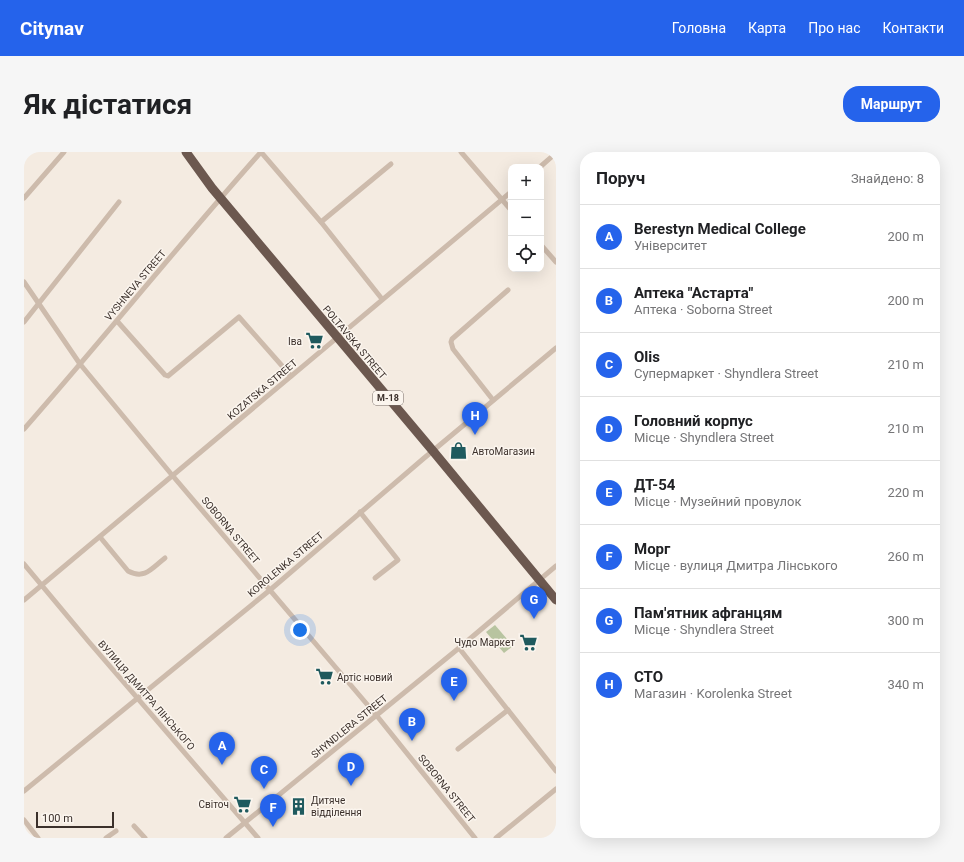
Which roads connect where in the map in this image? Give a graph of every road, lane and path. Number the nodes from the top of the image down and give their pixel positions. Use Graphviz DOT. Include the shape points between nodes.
graph roads {
  1 [pos="64,152"];
  2 [pos="186,152"];
  3 [pos="261,152"];
  4 [pos="461,152"];
  5 [pos="556,153"];
  6 [pos="392,164"];
  7 [pos="543,164"];
  8 [pos="508,194"];
  9 [pos="24,198"];
  10 [pos="220,198"];
  11 [pos="502,199"];
  12 [pos="119,202"];
  13 [pos="508,206"];
  14 [pos="321,222"];
  15 [pos="544,248"];
  16 [pos="556,262"];
  17 [pos="24,282"];
  18 [pos="508,290"];
  19 [pos="382,298"];
  20 [pos="39,303"];
  21 [pos="117,321"];
  22 [pos="24,322"];
  23 [pos="337,338"];
  24 [pos="556,348"];
  25 [pos="80,364"];
  26 [pos="291,376"];
  27 [pos="493,400"];
  28 [pos="24,430"];
  29 [pos="433,451"];
  30 [pos="172,475"];
  31 [pos="360,512"];
  32 [pos="100,537"];
  33 [pos="165,558"];
  34 [pos="24,564"];
  35 [pos="556,566"];
  36 [pos="375,578"];
  37 [pos="539,580"];
  38 [pos="42,585"];
  39 [pos="270,590"];
  40 [pos="24,600"];
  41 [pos="556,600"];
  42 [pos="459,648"];
  43 [pos="137,698"];
  44 [pos="508,710"];
  45 [pos="377,716"];
  46 [pos="458,749"];
  47 [pos="556,771"];
  48 [pos="556,789"];
  49 [pos="24,791"];
  50 [pos="24,820"];
  51 [pos="245,822"];
  52 [pos="134,826"];
  53 [pos="116,831"];
  54 [pos="38,838"];
  55 [pos="106,838"];
  56 [pos="145,838"];
  57 [pos="226,838"];
  58 [pos="258,838"];
  59 [pos="475,838"];
  60 [pos="496,838"];
  1 -- 9 [label="street"];
  2 -- 10 [label="highway, POLTAVSKA STREET / М-18"];
  3 -- 10 [label="street, VYSHNEVA STREET"];
  3 -- 14 [label="street"];
  4 -- 11 [label="street"];
  5 -- 7 [label="street"];
  6 -- 14 [label="street"];
  8 -- 11 [label="street, KOZATSKA STREET"];
  10 -- 21 [label="street, VYSHNEVA STREET"];
  10 -- 23 [label="highway, POLTAVSKA STREET / М-18"];
  11 -- 13 [label="street"];
  11 -- 19 [label="street, KOZATSKA STREET"];
  12 -- 20 [label="street"];
  14 -- 19 [label="street"];
  15 -- 16 [label="street"];
  17 -- 20 [label="street, SOBORNA STREET"];
  18 -- 27 [label="street" via="451,342 453,349"];
  19 -- 23 [label="street, KOZATSKA STREET"];
  20 -- 22 [label="street"];
  20 -- 25 [label="street, SOBORNA STREET"];
  21 -- 25 [label="street, VYSHNEVA STREET"];
  21 -- 26 [label="street" via="168,376 239,317"];
  23 -- 26 [label="street, KOZATSKA STREET"];
  23 -- 29 [label="highway, POLTAVSKA STREET / М-18"];
  24 -- 27 [label="street, KOROLENKA STREET"];
  25 -- 28 [label="street, VYSHNEVA STREET"];
  25 -- 30 [label="street, SOBORNA STREET"];
  26 -- 30 [label="street, KOZATSKA STREET"];
  27 -- 29 [label="street, KOROLENKA STREET"];
  29 -- 31 [label="street, KOROLENKA STREET"];
  29 -- 37 [label="highway, POLTAVSKA STREET / М-18"];
  30 -- 32 [label="street, KOZATSKA STREET"];
  30 -- 39 [label="street, SOBORNA STREET"];
  31 -- 36 [label="street" via="398,560"];
  31 -- 39 [label="street, KOROLENKA STREET"];
  32 -- 33 [label="street" via="134,574 148,572"];
  32 -- 38 [label="street, KOZATSKA STREET"];
  34 -- 38 [label="street, ВУЛИЦЯ ДМИТРА ЛІНСЬКОГО"];
  35 -- 37 [label="street, SHYNDLERA STREET"];
  37 -- 41 [label="highway, POLTAVSKA STREET / М-18"];
  37 -- 42 [label="street, SHYNDLERA STREET"];
  38 -- 40 [label="street, KOZATSKA STREET"];
  38 -- 43 [label="street, ВУЛИЦЯ ДМИТРА ЛІНСЬКОГО"];
  39 -- 43 [label="street, KOROLENKA STREET"];
  39 -- 45 [label="street, SOBORNA STREET"];
  42 -- 44 [label="street"];
  42 -- 45 [label="street, SHYNDLERA STREET"];
  43 -- 49 [label="street, KOROLENKA STREET"];
  43 -- 51 [label="street, ВУЛИЦЯ ДМИТРА ЛІНСЬКОГО"];
  44 -- 46 [label="street"];
  44 -- 47 [label="street"];
  45 -- 51 [label="street, SHYNDLERA STREET"];
  45 -- 59 [label="street, SOBORNA STREET"];
  48 -- 60 [label="street"];
  50 -- 54 [label="street"];
  51 -- 57 [label="street, SHYNDLERA STREET"];
  51 -- 58 [label="street, ВУЛИЦЯ ДМИТРА ЛІНСЬКОГО"];
  52 -- 56 [label="street"];
  53 -- 55 [label="street"];
}
